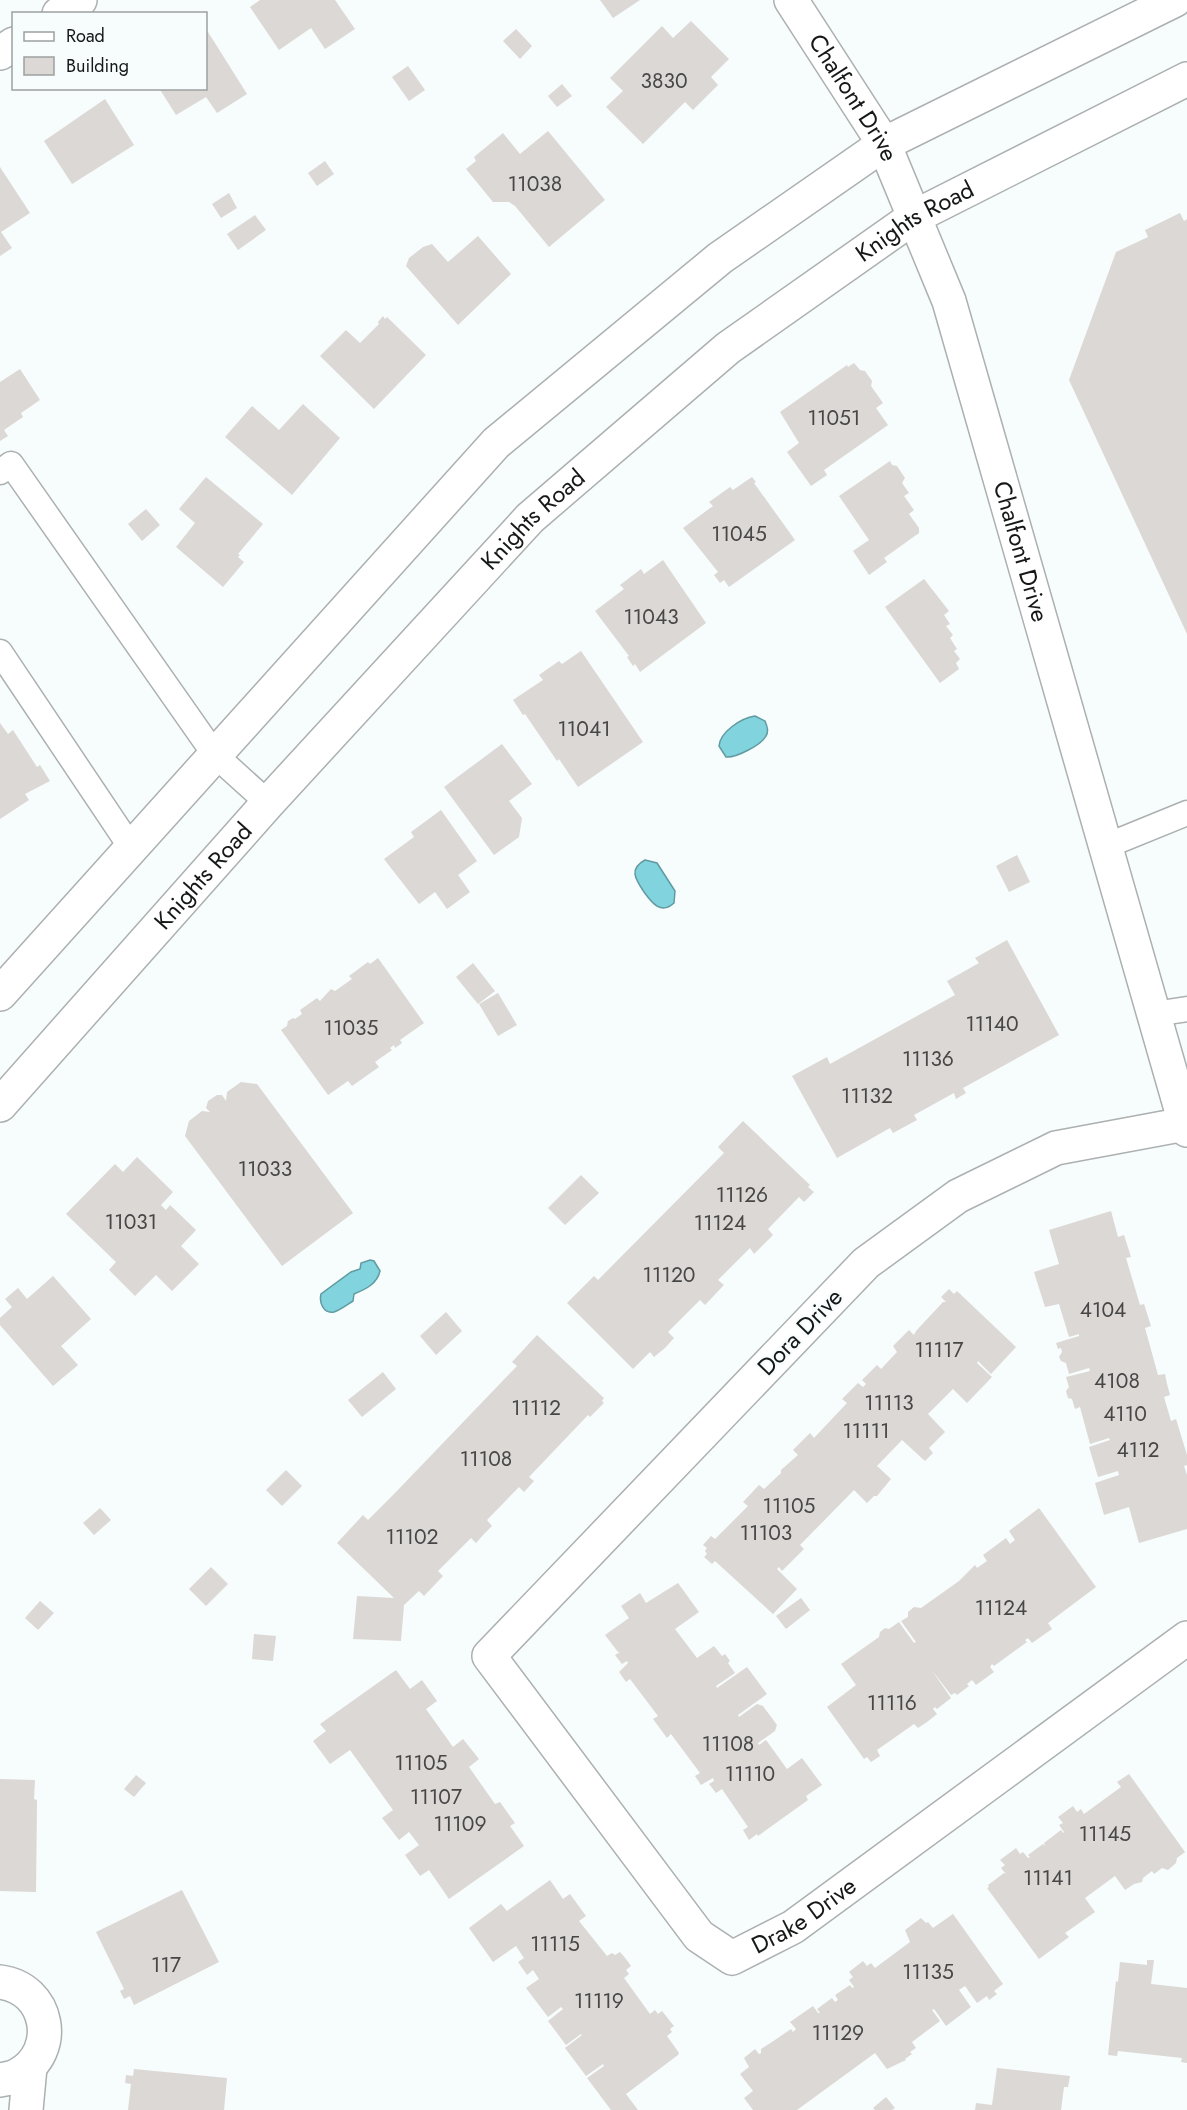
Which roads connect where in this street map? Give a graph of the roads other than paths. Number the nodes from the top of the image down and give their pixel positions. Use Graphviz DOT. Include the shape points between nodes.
graph roads {
  1 [pos="80,0"];
  2 [pos="791,0"];
  3 [pos="1175,0"];
  4 [pos="62,12"];
  5 [pos="1187,79"];
  6 [pos="884,144"];
  7 [pos="914,217"];
  8 [pos="0,472"];
  9 [pos="0,652"];
  10 [pos="215,755"];
  11 [pos="267,803"];
  12 [pos="1187,813"];
  13 [pos="1106,846"];
  14 [pos="132,849"];
  15 [pos="0,994"];
  16 [pos="1187,1009"];
  17 [pos="1154,1014"];
  18 [pos="0,1105"];
  19 [pos="1186,1127"];
  20 [pos="1187,1638"];
  21 [pos="489,1656"];
  22 [pos="0,1982"];
  23 [pos="30,2067"];
  24 [pos="0,2080"];
  25 [pos="26,2110"];
  1 -- 4 [label="street"];
  2 -- 6 [label="street, Chalfont Drive"];
  3 -- 6 [label="street"];
  5 -- 7 [label="street, Knights Road"];
  6 -- 7 [label="street, Chalfont Drive"];
  6 -- 10 [label="street" via="720,258 496,443"];
  7 -- 11 [label="street, Knights Road" via="728,348 530,518"];
  7 -- 13 [label="street, Chalfont Drive" via="949,302"];
  8 -- 10 [label="lane" via="11,464"];
  9 -- 14 [label="lane"];
  10 -- 11 [label="lane"];
  10 -- 14 [label="street"];
  11 -- 18 [label="street, Knights Road"];
  12 -- 13 [label="lane"];
  13 -- 17 [label="street, Chalfont Drive"];
  14 -- 15 [label="street"];
  16 -- 17 [label="lane"];
  17 -- 19 [label="street, Chalfont Drive"];
  19 -- 21 [label="street, Dora Drive" via="1056,1148 958,1196 866,1263"];
  20 -- 21 [label="street, Drake Drive" via="793,1927 732,1958 699,1936"];
  22 -- 23 [label="street" via="24,1990 36,2002 43,2018 41,2052"];
  23 -- 24 [label="street"];
  23 -- 25 [label="street"];
}
